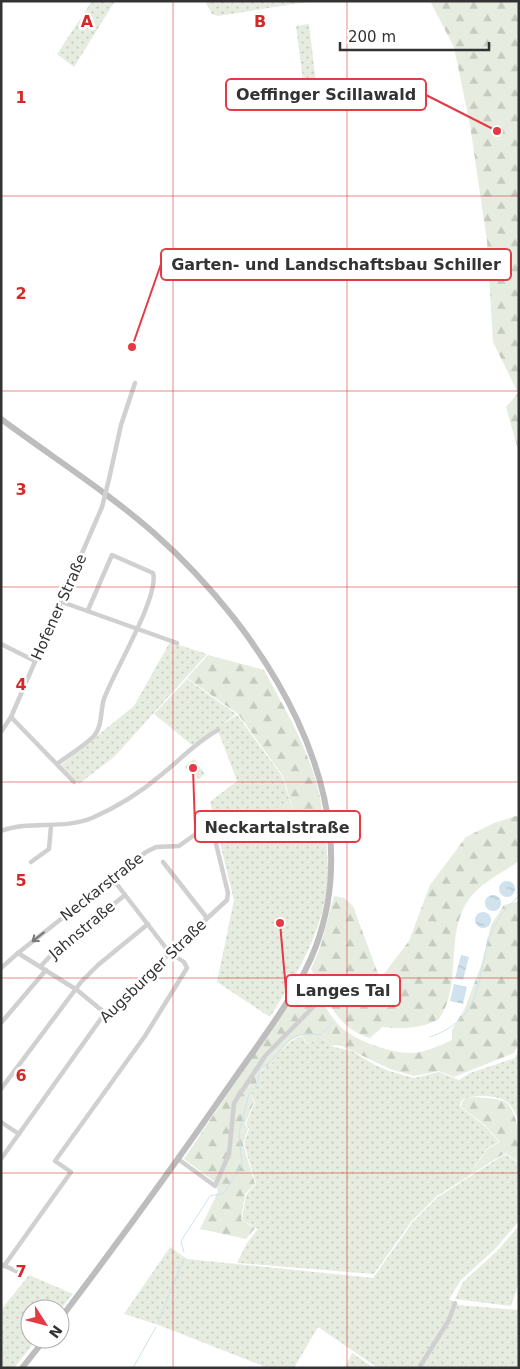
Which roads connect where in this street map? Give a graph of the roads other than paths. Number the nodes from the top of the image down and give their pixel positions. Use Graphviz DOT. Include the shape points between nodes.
graph roads {
  1 [pos="135,383"];
  2 [pos="1,419"];
  3 [pos="62,602"];
  4 [pos="88,610"];
  5 [pos="137,628"];
  6 [pos="178,643"];
  7 [pos="1,644"];
  8 [pos="35,662"];
  9 [pos="11,716"];
  10 [pos="218,730"];
  11 [pos="1,732"];
  12 [pos="57,764"];
  13 [pos="74,782"];
  14 [pos="211,823"];
  15 [pos="51,826"];
  16 [pos="1,831"];
  17 [pos="31,862"];
  18 [pos="163,862"];
  19 [pos="112,878"];
  20 [pos="125,894"];
  21 [pos="207,918"];
  22 [pos="148,924"];
  23 [pos="169,952"];
  24 [pos="18,953"];
  25 [pos="41,966"];
  26 [pos="1,968"];
  27 [pos="46,970"];
  28 [pos="77,990"];
  29 [pos="323,997"];
  30 [pos="106,1013"];
  31 [pos="1,1023"];
  32 [pos="1,1089"];
  33 [pos="1,1122"];
  34 [pos="19,1134"];
  35 [pos="1,1158"];
  36 [pos="178,1159"];
  37 [pos="3,1265"];
  38 [pos="18,1272"];
  39 [pos="455,1303"];
  40 [pos="70,1305"];
  41 [pos="37,1349"];
  42 [pos="22,1368"];
  43 [pos="419,1368"];
  1 -- 3 [label="street, Hofener Straße, bridge" via="121,425 102,507"];
  2 -- 36 [label="main road" via="109,496 173,551 231,615 289,706 325,795 332,876 330,896 316,945 298,981"];
  3 -- 4 [label="street"];
  3 -- 8 [label="street, Hofener Straße"];
  4 -- 5 [label="street"];
  4 -- 5 [label="street" via="112,555 153,574"];
  5 -- 6 [label="street"];
  5 -- 12 [label="street" via="104,700 100,725 94,736"];
  7 -- 8 [label="street"];
  8 -- 9 [label="street, Hofener Straße"];
  9 -- 11 [label="street, Hofener Straße"];
  9 -- 12 [label="street"];
  10 -- 15 [label="street" via="115,808 90,819"];
  12 -- 13 [label="street"];
  14 -- 19 [label="street, Neckarstraße" via="179,846 156,847 146,852"];
  14 -- 21 [label="street, Augsburger Straße" via="228,896 224,904"];
  15 -- 16 [label="street" via="22,825"];
  15 -- 17 [label="street" via="49,849"];
  18 -- 21 [label="street"];
  19 -- 20 [label="street"];
  19 -- 24 [label="street, Neckarstraße, one-way"];
  20 -- 22 [label="street"];
  20 -- 25 [label="street, Jahnstraße"];
  21 -- 23 [label="street, Augsburger Straße"];
  22 -- 23 [label="street"];
  22 -- 28 [label="street" via="98,965"];
  23 -- 30 [label="street, Augsburger Straße"];
  23 -- 37 [label="street" via="187,968 145,1036 55,1161 71,1172"];
  24 -- 25 [label="street"];
  24 -- 26 [label="street, Neckarstraße"];
  25 -- 27 [label="street"];
  27 -- 28 [label="street"];
  27 -- 31 [label="street, Jahnstraße"];
  28 -- 30 [label="street"];
  28 -- 32 [label="street"];
  29 -- 36 [label="street" via="265,1056 234,1103 229,1154 215,1186"];
  30 -- 34 [label="street, Augsburger Straße"];
  33 -- 34 [label="street"];
  34 -- 35 [label="street, Augsburger Straße"];
  36 -- 40 [label="main road"];
  37 -- 38 [label="street"];
  39 -- 43 [label="street" via="449,1320"];
  41 -- 42 [label="main road"];
}
